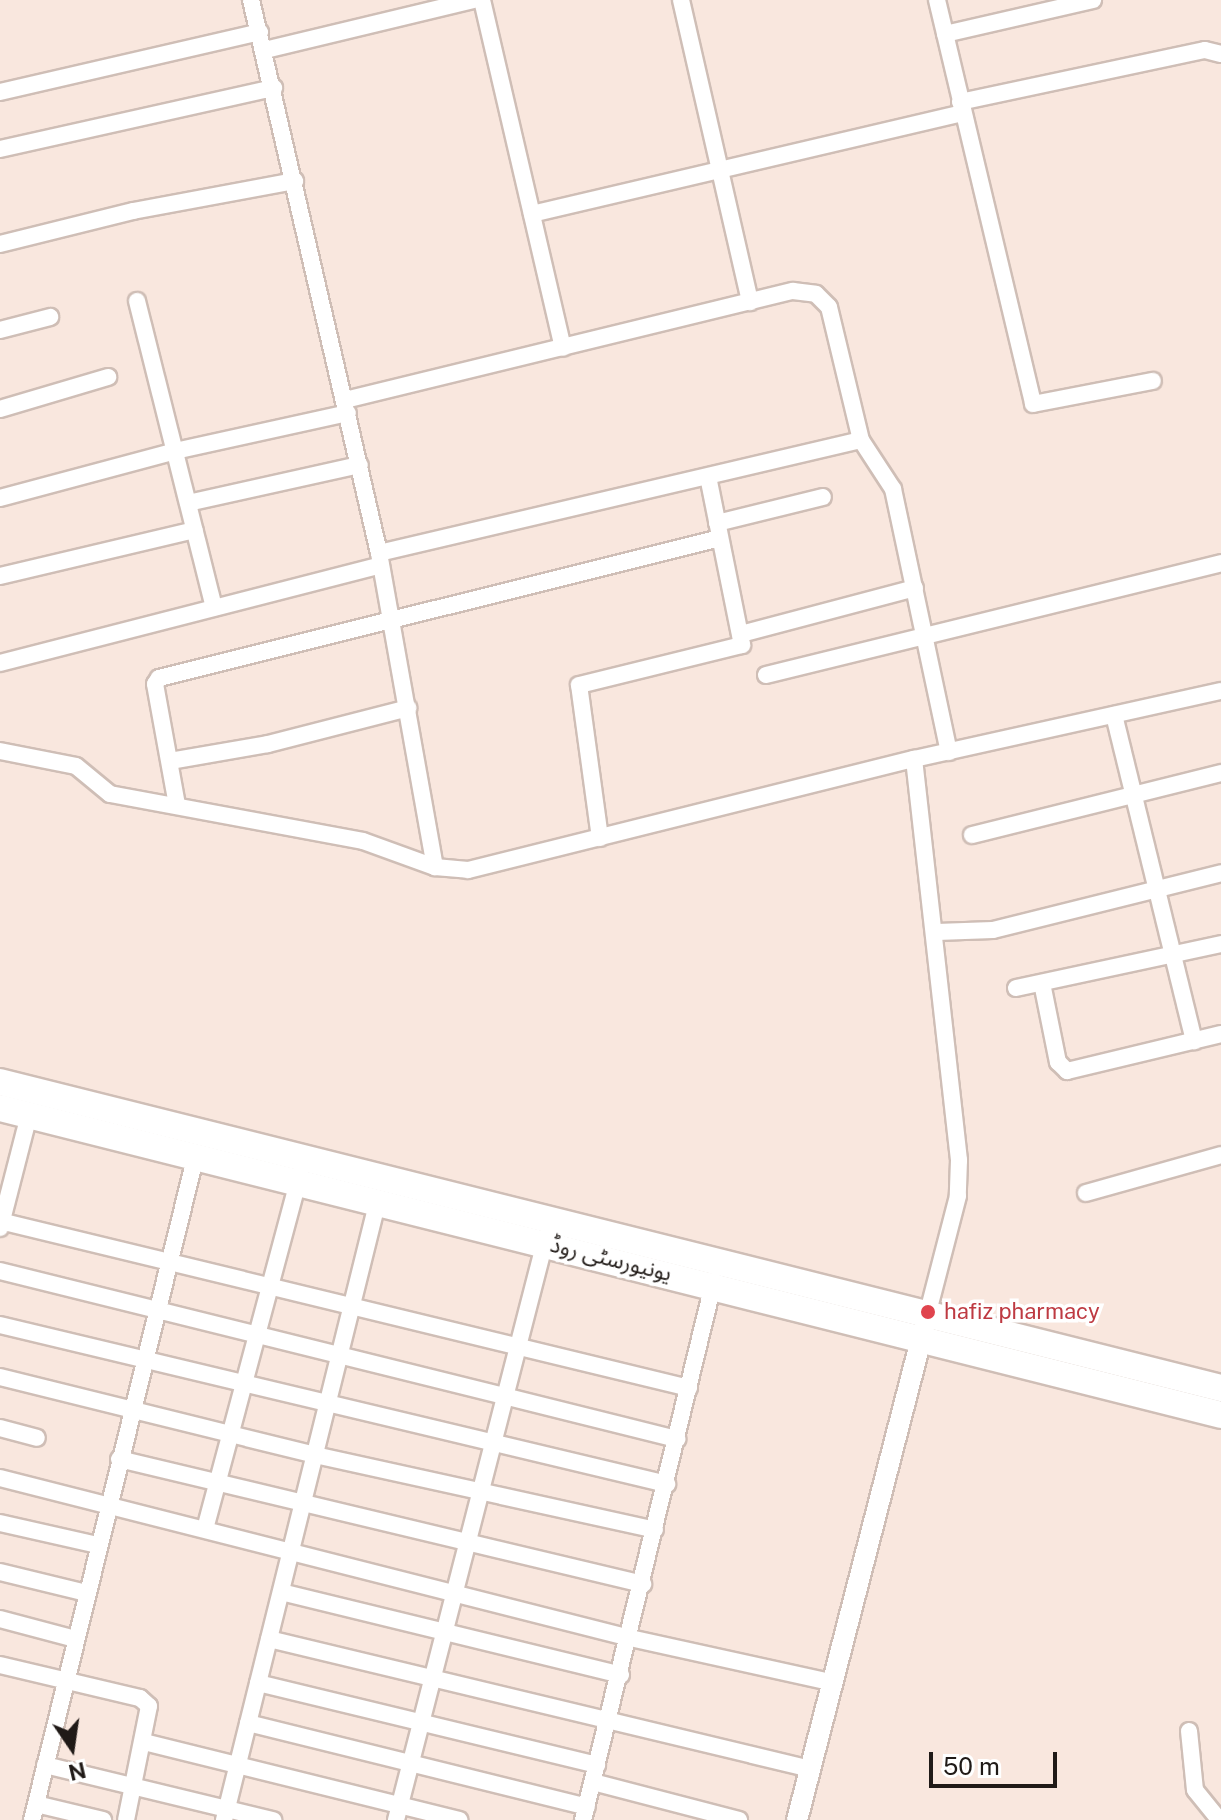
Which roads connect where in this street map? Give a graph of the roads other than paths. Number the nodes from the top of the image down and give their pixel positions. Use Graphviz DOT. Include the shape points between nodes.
graph roads {
  1 [pos="251,0"];
  2 [pos="473,0"];
  3 [pos="482,0"];
  4 [pos="681,0"];
  5 [pos="937,0"];
  6 [pos="1093,0"];
  7 [pos="260,32"];
  8 [pos="945,34"];
  9 [pos="265,50"];
  10 [pos="1221,54"];
  11 [pos="274,88"];
  12 [pos="0,92"];
  13 [pos="961,107"];
  14 [pos="0,149"];
  15 [pos="720,172"];
  16 [pos="295,181"];
  17 [pos="532,214"];
  18 [pos="0,244"];
  19 [pos="137,301"];
  20 [pos="750,302"];
  21 [pos="50,317"];
  22 [pos="0,330"];
  23 [pos="563,348"];
  24 [pos="108,377"];
  25 [pos="1153,381"];
  26 [pos="347,406"];
  27 [pos="0,409"];
  28 [pos="861,440"];
  29 [pos="175,451"];
  30 [pos="360,465"];
  31 [pos="708,477"];
  32 [pos="823,497"];
  33 [pos="0,498"];
  34 [pos="188,503"];
  35 [pos="195,530"];
  36 [pos="718,530"];
  37 [pos="380,559"];
  38 [pos="1221,563"];
  39 [pos="0,576"];
  40 [pos="915,588"];
  41 [pos="214,607"];
  42 [pos="391,619"];
  43 [pos="741,634"];
  44 [pos="925,634"];
  45 [pos="0,663"];
  46 [pos="766,675"];
  47 [pos="1221,691"];
  48 [pos="408,708"];
  49 [pos="1114,715"];
  50 [pos="0,751"];
  51 [pos="949,752"];
  52 [pos="914,759"];
  53 [pos="170,761"];
  54 [pos="1221,773"];
  55 [pos="1134,792"];
  56 [pos="177,805"];
  57 [pos="972,835"];
  58 [pos="600,838"];
  59 [pos="435,867"];
  60 [pos="1221,873"];
  61 [pos="1157,888"];
  62 [pos="937,932"];
  63 [pos="1221,944"];
  64 [pos="1175,955"];
  65 [pos="1042,983"];
  66 [pos="1016,988"];
  67 [pos="1221,1034"];
  68 [pos="1194,1041"];
  69 [pos="0,1082"];
  70 [pos="0,1108"];
  71 [pos="29,1115"];
  72 [pos="196,1155"];
  73 [pos="1221,1155"];
  74 [pos="302,1169"];
  75 [pos="1086,1193"];
  76 [pos="378,1200"];
  77 [pos="1,1224"];
  78 [pos="549,1232"];
  79 [pos="169,1262"];
  80 [pos="0,1271"];
  81 [pos="716,1274"];
  82 [pos="270,1286"];
  83 [pos="351,1308"];
  84 [pos="157,1312"];
  85 [pos="927,1316"];
  86 [pos="0,1325"];
  87 [pos="257,1334"];
  88 [pos="919,1341"];
  89 [pos="516,1347"];
  90 [pos="340,1354"];
  91 [pos="145,1358"];
  92 [pos="0,1377"];
  93 [pos="244,1384"];
  94 [pos="689,1388"];
  95 [pos="1221,1388"];
  96 [pos="502,1397"];
  97 [pos="328,1404"];
  98 [pos="132,1410"];
  99 [pos="1221,1415"];
  100 [pos="0,1428"];
  101 [pos="231,1434"];
  102 [pos="37,1438"];
  103 [pos="677,1439"];
  104 [pos="489,1445"];
  105 [pos="315,1455"];
  106 [pos="119,1459"];
  107 [pos="0,1478"];
  108 [pos="218,1484"];
  109 [pos="667,1484"];
  110 [pos="477,1493"];
  111 [pos="303,1504"];
  112 [pos="108,1505"];
  113 [pos="0,1523"];
  114 [pos="205,1529"];
  115 [pos="655,1530"];
  116 [pos="465,1541"];
  117 [pos="98,1545"];
  118 [pos="291,1552"];
  119 [pos="0,1572"];
  120 [pos="643,1584"];
  121 [pos="281,1592"];
  122 [pos="86,1593"];
  123 [pos="453,1594"];
  124 [pos="0,1619"];
  125 [pos="443,1634"];
  126 [pos="630,1638"];
  127 [pos="75,1639"];
  128 [pos="269,1639"];
  129 [pos="0,1665"];
  130 [pos="621,1675"];
  131 [pos="65,1681"];
  132 [pos="431,1681"];
  133 [pos="258,1683"];
  134 [pos="834,1683"];
  135 [pos="248,1723"];
  136 [pos="608,1724"];
  137 [pos="420,1725"];
  138 [pos="1189,1731"];
  139 [pos="144,1742"];
  140 [pos="45,1765"];
  141 [pos="410,1765"];
  142 [pos="597,1765"];
  143 [pos="238,1766"];
  144 [pos="811,1769"];
  145 [pos="593,1782"];
  146 [pos="134,1786"];
  147 [pos="34,1812"];
  148 [pos="398,1813"];
  149 [pos="585,1813"];
  150 [pos="225,1814"];
  151 [pos="103,1820"];
  152 [pos="126,1820"];
  153 [pos="273,1820"];
  154 [pos="459,1820"];
  155 [pos="739,1820"];
  156 [pos="797,1820"];
  157 [pos="1220,1820"];
  1 -- 7 [label="street"];
  2 -- 9 [label="street"];
  3 -- 17 [label="street"];
  4 -- 15 [label="street"];
  5 -- 8 [label="street"];
  6 -- 8 [label="street"];
  7 -- 9 [label="street"];
  7 -- 12 [label="street"];
  8 -- 13 [label="street"];
  9 -- 11 [label="street"];
  10 -- 13 [label="street" via="1205,50"];
  11 -- 14 [label="street"];
  11 -- 16 [label="street"];
  13 -- 15 [label="street"];
  13 -- 25 [label="street" via="1033,404"];
  15 -- 17 [label="street"];
  15 -- 20 [label="street"];
  16 -- 18 [label="street" via="133,211"];
  16 -- 26 [label="street"];
  17 -- 23 [label="street"];
  19 -- 29 [label="street"];
  20 -- 23 [label="street"];
  20 -- 28 [label="street" via="793,291 816,294 829,307"];
  21 -- 22 [label="street"];
  23 -- 26 [label="street"];
  24 -- 27 [label="street"];
  26 -- 29 [label="street"];
  26 -- 30 [label="street"];
  28 -- 31 [label="street"];
  28 -- 40 [label="street" via="890,479"];
  29 -- 33 [label="street"];
  29 -- 34 [label="street"];
  30 -- 34 [label="street"];
  30 -- 37 [label="street"];
  31 -- 36 [label="street"];
  31 -- 37 [label="street"];
  32 -- 36 [label="street"];
  34 -- 35 [label="street"];
  35 -- 39 [label="street"];
  35 -- 41 [label="street"];
  36 -- 42 [label="street"];
  36 -- 43 [label="street"];
  37 -- 41 [label="street"];
  37 -- 42 [label="street"];
  38 -- 44 [label="street"];
  40 -- 43 [label="street"];
  40 -- 44 [label="street"];
  41 -- 45 [label="street"];
  42 -- 48 [label="street"];
  42 -- 53 [label="street" via="159,678 155,684"];
  43 -- 58 [label="street" via="742,645 733,651 579,685"];
  44 -- 46 [label="street"];
  44 -- 51 [label="street"];
  47 -- 49 [label="street"];
  48 -- 53 [label="street" via="268,744"];
  48 -- 59 [label="street"];
  49 -- 51 [label="street"];
  49 -- 55 [label="street"];
  50 -- 56 [label="street" via="69,763 102,791"];
  51 -- 52 [label="street"];
  52 -- 58 [label="street"];
  52 -- 62 [label="street"];
  53 -- 56 [label="street"];
  54 -- 55 [label="street"];
  55 -- 57 [label="street"];
  55 -- 61 [label="street"];
  56 -- 59 [label="street" via="363,841"];
  58 -- 59 [label="street" via="468,870"];
  60 -- 61 [label="street"];
  61 -- 62 [label="street" via="993,930"];
  61 -- 64 [label="street"];
  62 -- 85 [label="street" via="959,1160 958,1196"];
  63 -- 64 [label="street"];
  64 -- 65 [label="street"];
  64 -- 68 [label="street"];
  65 -- 66 [label="street"];
  65 -- 68 [label="street" via="1061,1069"];
  67 -- 68 [label="street"];
  69 -- 74 [label="highway, یونیورسٹی روڈ"];
  70 -- 71 [label="highway, یونیورسٹی روڈ"];
  71 -- 72 [label="highway, یونیورسٹی روڈ"];
  71 -- 77 [label="street"];
  72 -- 74 [label="highway, یونیورسٹی روڈ"];
  72 -- 79 [label="street"];
  73 -- 75 [label="street"];
  74 -- 76 [label="highway, یونیورسٹی روڈ"];
  74 -- 78 [label="highway, یونیورسٹی روڈ"];
  74 -- 82 [label="street"];
  76 -- 78 [label="highway, یونیورسٹی روڈ"];
  76 -- 83 [label="street"];
  77 -- 79 [label="street"];
  78 -- 81 [label="highway, یونیورسٹی روڈ"];
  78 -- 89 [label="street"];
  79 -- 82 [label="street"];
  79 -- 84 [label="street"];
  80 -- 84 [label="street"];
  81 -- 85 [label="highway, یونیورسٹی روڈ"];
  81 -- 88 [label="highway, یونیورسٹی روڈ"];
  81 -- 94 [label="street"];
  82 -- 83 [label="street"];
  82 -- 87 [label="street"];
  83 -- 89 [label="street"];
  83 -- 90 [label="street"];
  84 -- 87 [label="street"];
  84 -- 91 [label="street"];
  85 -- 88 [label="street"];
  85 -- 95 [label="highway, یونیورسٹی روڈ"];
  86 -- 91 [label="street"];
  87 -- 90 [label="street"];
  87 -- 93 [label="street"];
  88 -- 99 [label="highway, یونیورسٹی روڈ"];
  88 -- 134 [label="street"];
  89 -- 94 [label="street"];
  89 -- 96 [label="street"];
  90 -- 96 [label="street"];
  90 -- 97 [label="street"];
  91 -- 93 [label="street"];
  91 -- 98 [label="street"];
  92 -- 98 [label="street"];
  93 -- 97 [label="street"];
  93 -- 101 [label="street"];
  94 -- 103 [label="street"];
  96 -- 103 [label="street"];
  96 -- 104 [label="street"];
  97 -- 104 [label="street"];
  97 -- 105 [label="street"];
  98 -- 101 [label="street"];
  98 -- 106 [label="street"];
  100 -- 102 [label="street"];
  101 -- 105 [label="street"];
  101 -- 108 [label="street"];
  103 -- 109 [label="street"];
  104 -- 109 [label="street"];
  104 -- 110 [label="street"];
  105 -- 110 [label="street"];
  105 -- 111 [label="street"];
  106 -- 108 [label="street"];
  106 -- 112 [label="street"];
  107 -- 112 [label="street"];
  108 -- 111 [label="street"];
  108 -- 114 [label="street"];
  109 -- 115 [label="street"];
  110 -- 115 [label="street"];
  110 -- 116 [label="street"];
  111 -- 116 [label="street"];
  111 -- 118 [label="street"];
  112 -- 114 [label="street"];
  112 -- 117 [label="street"];
  113 -- 117 [label="street"];
  114 -- 118 [label="street"];
  115 -- 120 [label="street"];
  116 -- 120 [label="street"];
  116 -- 123 [label="street"];
  117 -- 122 [label="street"];
  118 -- 121 [label="street"];
  118 -- 123 [label="street"];
  119 -- 122 [label="street"];
  120 -- 126 [label="street"];
  121 -- 125 [label="street"];
  121 -- 128 [label="street"];
  122 -- 127 [label="street"];
  123 -- 125 [label="street"];
  123 -- 126 [label="street"];
  124 -- 127 [label="street"];
  125 -- 130 [label="street"];
  125 -- 132 [label="street"];
  126 -- 130 [label="street"];
  126 -- 134 [label="street"];
  127 -- 131 [label="street"];
  128 -- 132 [label="street"];
  128 -- 133 [label="street"];
  129 -- 131 [label="street"];
  130 -- 136 [label="street"];
  131 -- 139 [label="street" via="140,1698 149,1706"];
  131 -- 140 [label="street"];
  132 -- 136 [label="street"];
  132 -- 137 [label="street"];
  133 -- 135 [label="street"];
  133 -- 137 [label="street"];
  134 -- 144 [label="street"];
  135 -- 141 [label="street"];
  135 -- 143 [label="street"];
  136 -- 142 [label="street"];
  136 -- 144 [label="street"];
  137 -- 141 [label="street"];
  137 -- 142 [label="street"];
  138 -- 157 [label="street" via="1195,1790"];
  139 -- 143 [label="street"];
  139 -- 146 [label="street"];
  140 -- 146 [label="street"];
  140 -- 147 [label="street"];
  141 -- 148 [label="street"];
  141 -- 149 [label="street"];
  142 -- 145 [label="street"];
  143 -- 148 [label="street"];
  143 -- 150 [label="street"];
  144 -- 156 [label="street"];
  145 -- 149 [label="street"];
  145 -- 155 [label="street"];
  146 -- 150 [label="street"];
  146 -- 152 [label="street"];
  147 -- 151 [label="street"];
  148 -- 154 [label="street"];
  150 -- 153 [label="street"];
}
